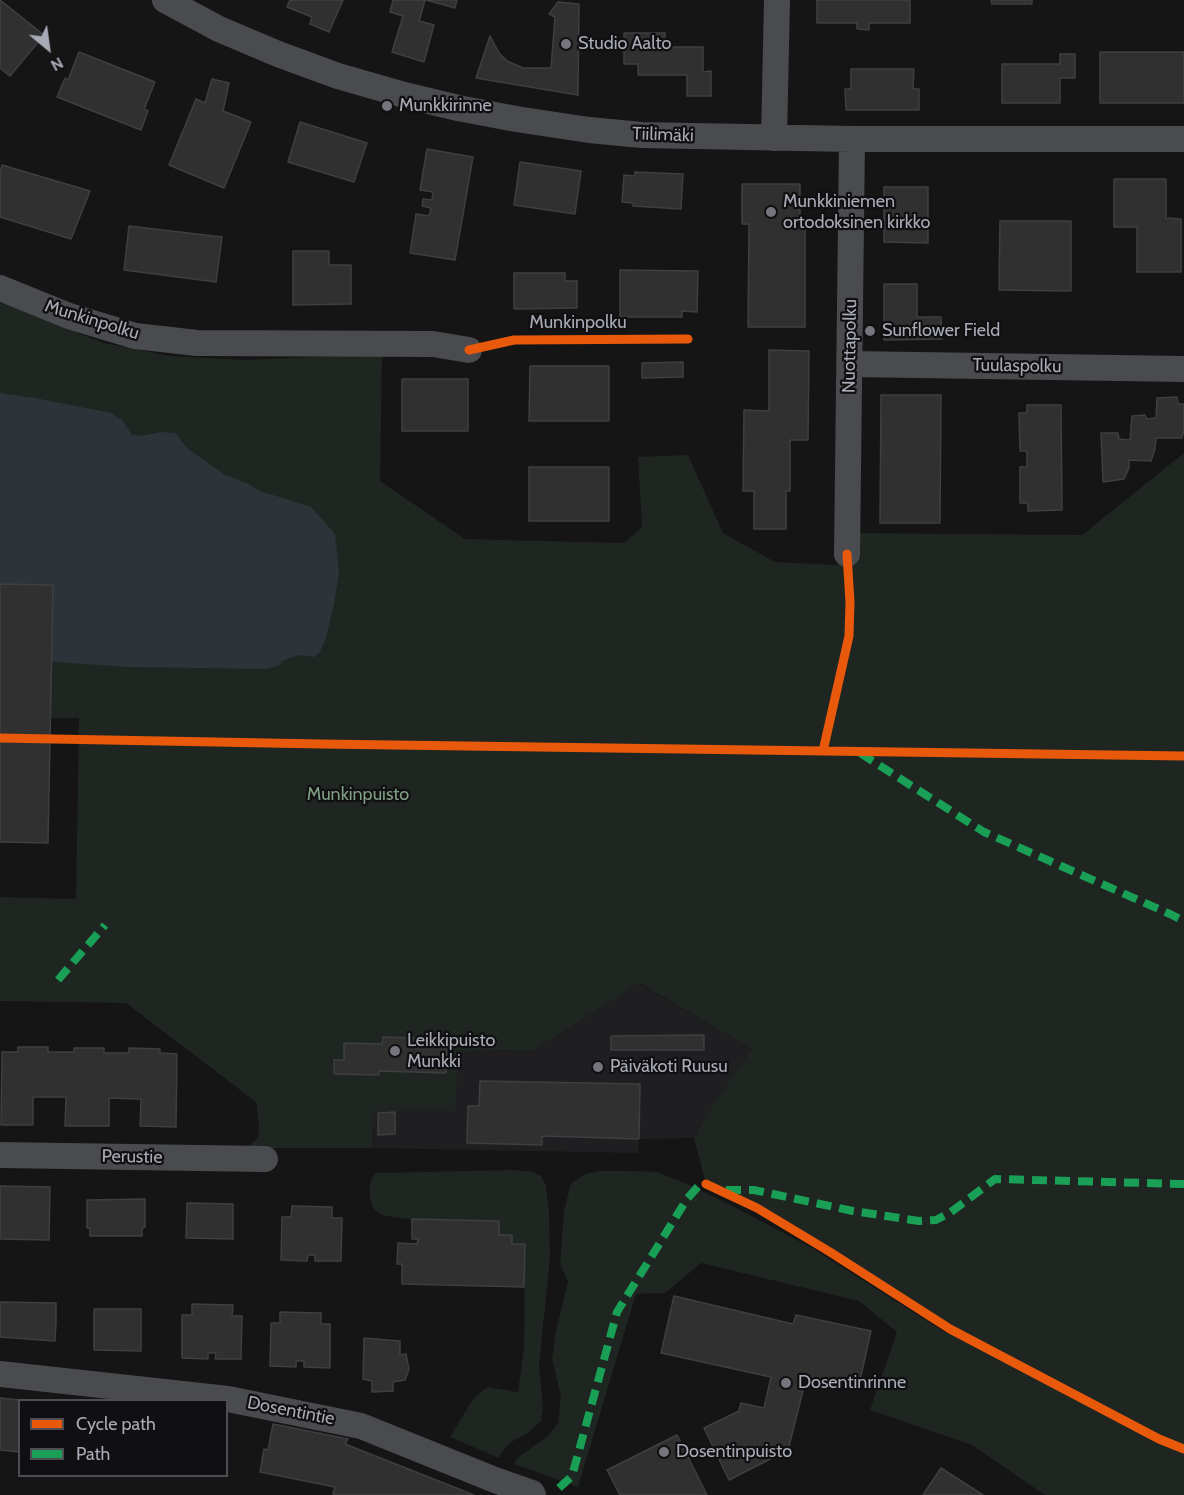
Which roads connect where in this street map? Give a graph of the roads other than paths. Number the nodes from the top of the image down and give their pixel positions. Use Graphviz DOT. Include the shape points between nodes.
graph roads {
  1 [pos="165,0"];
  2 [pos="777,0"];
  3 [pos="774,138"];
  4 [pos="852,139"];
  5 [pos="1184,139"];
  6 [pos="0,288"];
  7 [pos="469,350"];
  8 [pos="850,352"];
  9 [pos="1184,369"];
  10 [pos="847,554"];
  11 [pos="0,1155"];
  12 [pos="264,1159"];
  13 [pos="0,1374"];
  14 [pos="533,1495"];
  1 -- 3 [label="street, Tiilimäki" via="278,54 404,95 458,108 642,135"];
  2 -- 3 [label="street"];
  3 -- 4 [label="street, Tiilimäki"];
  4 -- 5 [label="street, Tiilimäki"];
  4 -- 8 [label="street, Nuottapolku"];
  6 -- 7 [label="street, Munkinpolku" via="69,316 135,336 197,343 433,344"];
  8 -- 9 [label="street, Tuulaspolku"];
  8 -- 10 [label="street, Nuottapolku"];
  11 -- 12 [label="street, Perustie"];
  13 -- 14 [label="street, Dosentintie" via="228,1399 361,1426"];
}
